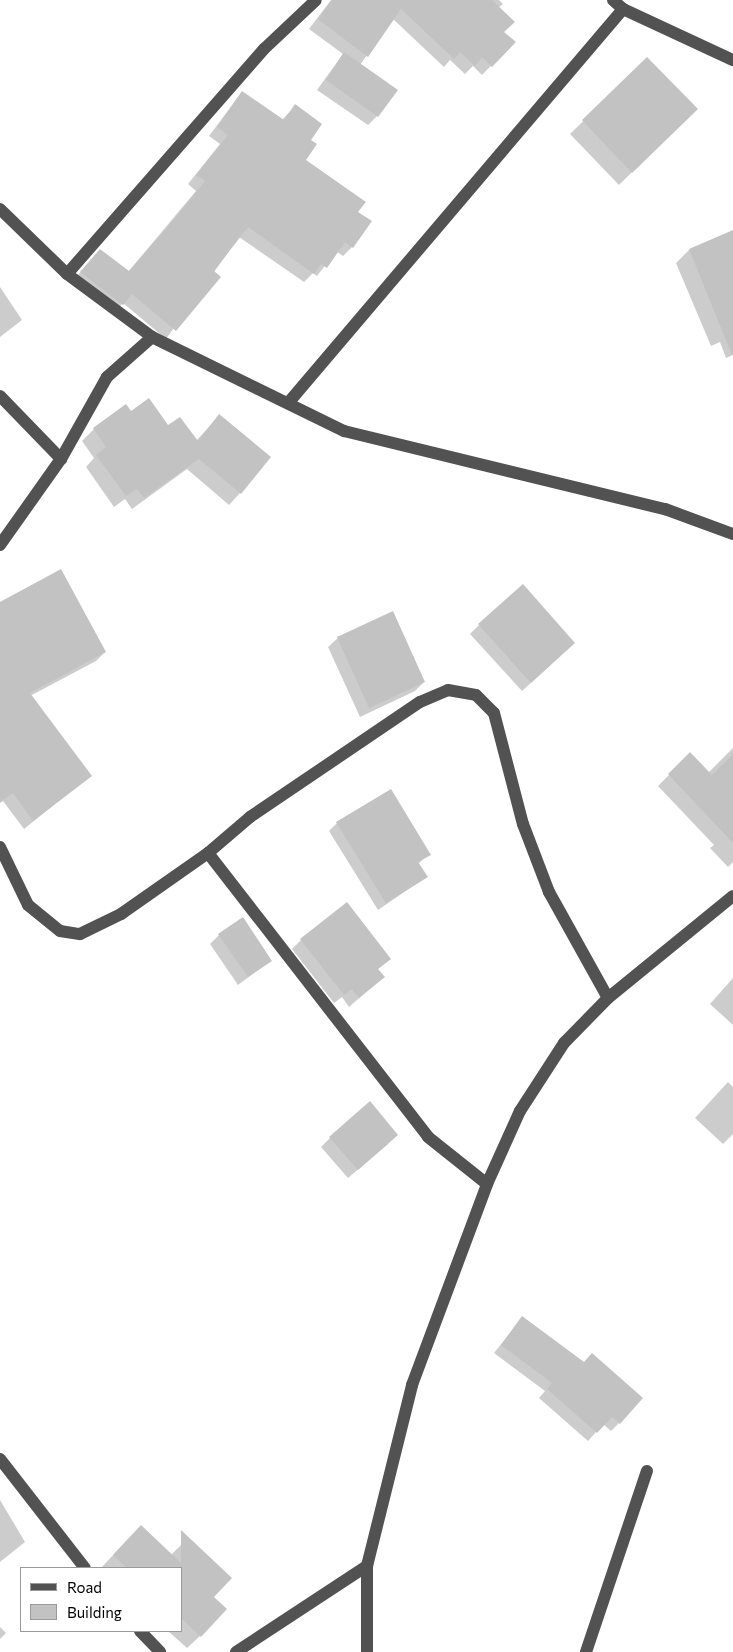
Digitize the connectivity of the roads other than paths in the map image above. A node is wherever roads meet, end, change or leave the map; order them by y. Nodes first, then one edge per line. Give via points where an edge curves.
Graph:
1 (316, 0) edge
2 (613, 0) edge
3 (623, 9) junction
4 (733, 60) edge
5 (0, 209) edge
6 (67, 274) junction
7 (152, 337) junction
8 (0, 396) edge
9 (289, 402) junction
10 (62, 459) junction
11 (733, 534) edge
12 (0, 545) edge
13 (0, 847) edge
14 (208, 853) junction
15 (733, 896) edge
16 (608, 998) junction
17 (487, 1184) junction
18 (0, 1459) edge
19 (647, 1471) dead end
20 (367, 1566) junction
21 (84, 1567) edge
22 (141, 1632) edge
23 (160, 1652) edge
24 (236, 1652) edge
25 (366, 1652) edge
26 (586, 1652) edge

1 - 6 street via 264,49
2 - 3 street
3 - 4 street
3 - 9 street via 588,46
5 - 6 street
6 - 7 street
7 - 9 street
7 - 10 street via 108,376
8 - 10 street
9 - 11 street via 344,431 665,509
10 - 12 street
13 - 14 street via 28,905 60,931 80,934 121,914
14 - 16 street via 250,817 420,702 448,690 476,694 494,713 523,824 548,892
14 - 17 street via 428,1138
15 - 16 street
16 - 17 street via 564,1043 520,1111
17 - 20 street via 412,1385
18 - 21 street
19 - 26 street
20 - 24 street
20 - 25 street
22 - 23 street

